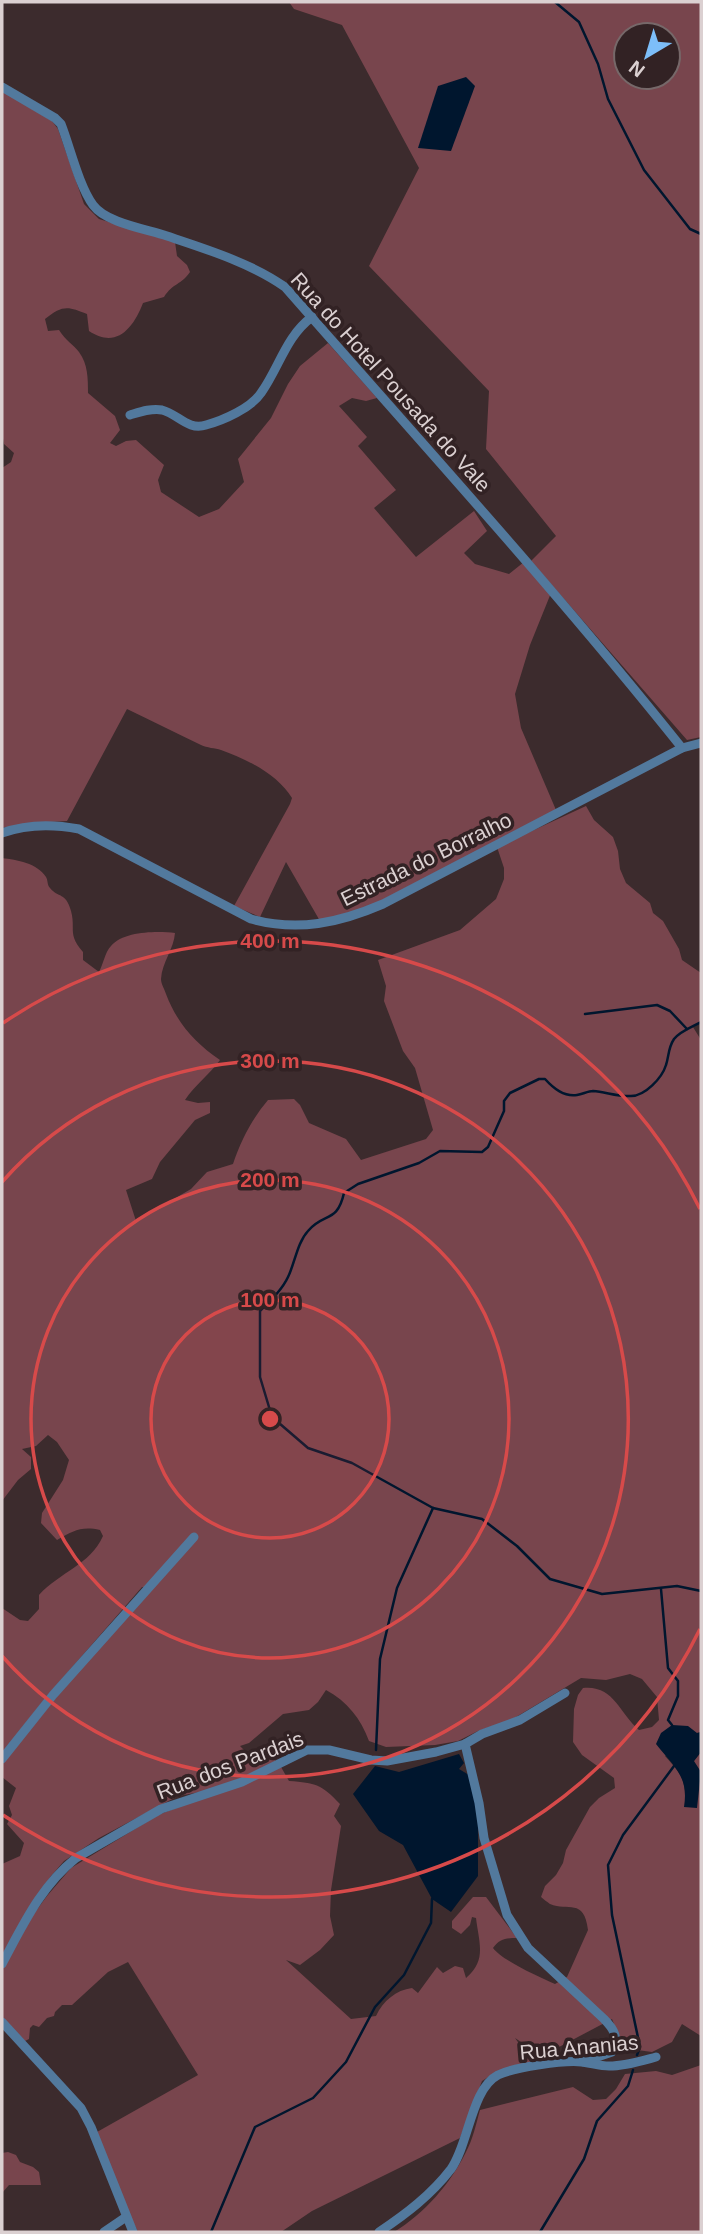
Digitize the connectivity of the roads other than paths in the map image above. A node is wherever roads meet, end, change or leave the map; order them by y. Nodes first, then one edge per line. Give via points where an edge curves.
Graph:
1 (2, 87) edge
2 (312, 317) junction
3 (130, 415) dead end
4 (701, 743) edge
5 (682, 748) junction
6 (2, 833) edge
7 (194, 1537) dead end
8 (565, 1693) dead end
9 (465, 1744) junction
10 (2, 1759) edge
11 (2, 1964) edge
12 (2, 2022) edge
13 (656, 2057) dead end
14 (583, 2062) junction
15 (126, 2217) junction
16 (103, 2232) edge
17 (133, 2232) edge
18 (379, 2232) edge

1 - 2 street, Rua do Hotel Pousada do Vale via 61,124 86,192 98,211 264,273 285,287
2 - 3 street via 297,331 262,392 247,406 195,427 161,410
2 - 5 street, Rua do Hotel Pousada do Vale via 530,564
4 - 5 street, Estrada do Borralho
5 - 6 street, Estrada do Borralho via 383,904 332,923 270,924 251,919 79,829 37,826
7 - 10 street
8 - 9 street, Rua dos Pardais via 520,1720
9 - 11 street, Rua dos Pardais via 387,1761 307,1749 242,1782 161,1809 66,1866 33,1907
9 - 14 street via 484,1838 507,1915 528,1948 614,2030 613,2051
12 - 15 street via 81,2108
13 - 14 street, Rua Ananias via 618,2065
14 - 18 street, Rua Ananias via 522,2068 494,2077 480,2096 451,2168 415,2207
15 - 16 street
15 - 17 street

